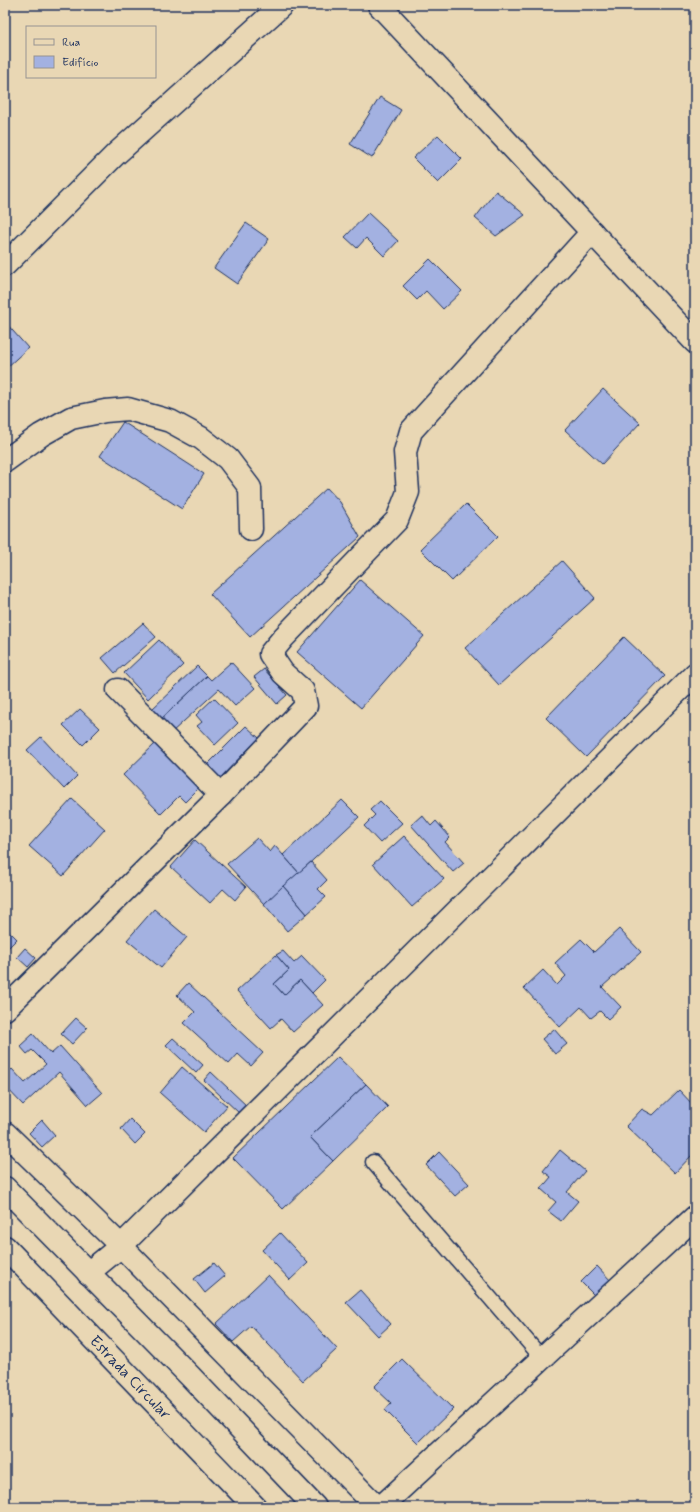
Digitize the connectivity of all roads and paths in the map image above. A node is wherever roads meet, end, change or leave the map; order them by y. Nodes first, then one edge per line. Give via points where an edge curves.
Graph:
1 (282, 5) edge
2 (379, 5) edge
3 (592, 232) junction
4 (5, 265) edge
5 (695, 342) edge
6 (5, 461) edge
7 (251, 529) dead end
8 (695, 674) edge
9 (118, 690) dead end
10 (221, 795) junction
11 (5, 1009) edge
12 (5, 1133) edge
13 (373, 1162) dead end
14 (5, 1188) edge
15 (695, 1217) edge
16 (121, 1246) junction
17 (5, 1247) edge
18 (88, 1273) junction
19 (542, 1358) junction
20 (255, 1507) edge
21 (315, 1507) edge
22 (377, 1507) edge
23 (381, 1507) edge

1 - 4 street via 116,154
2 - 3 street
3 - 5 street
3 - 10 street via 411,430 405,452 408,492 397,520 270,654 283,673 303,691 306,706
6 - 7 street via 41,435 71,418 128,409 170,421 200,438 228,459 250,488
8 - 16 street
9 - 10 street
10 - 11 street
12 - 16 street
13 - 19 lane
14 - 18 street
15 - 19 street
16 - 18 street
16 - 22 street
17 - 20 street, Estrada Circular
18 - 21 street
19 - 23 street

